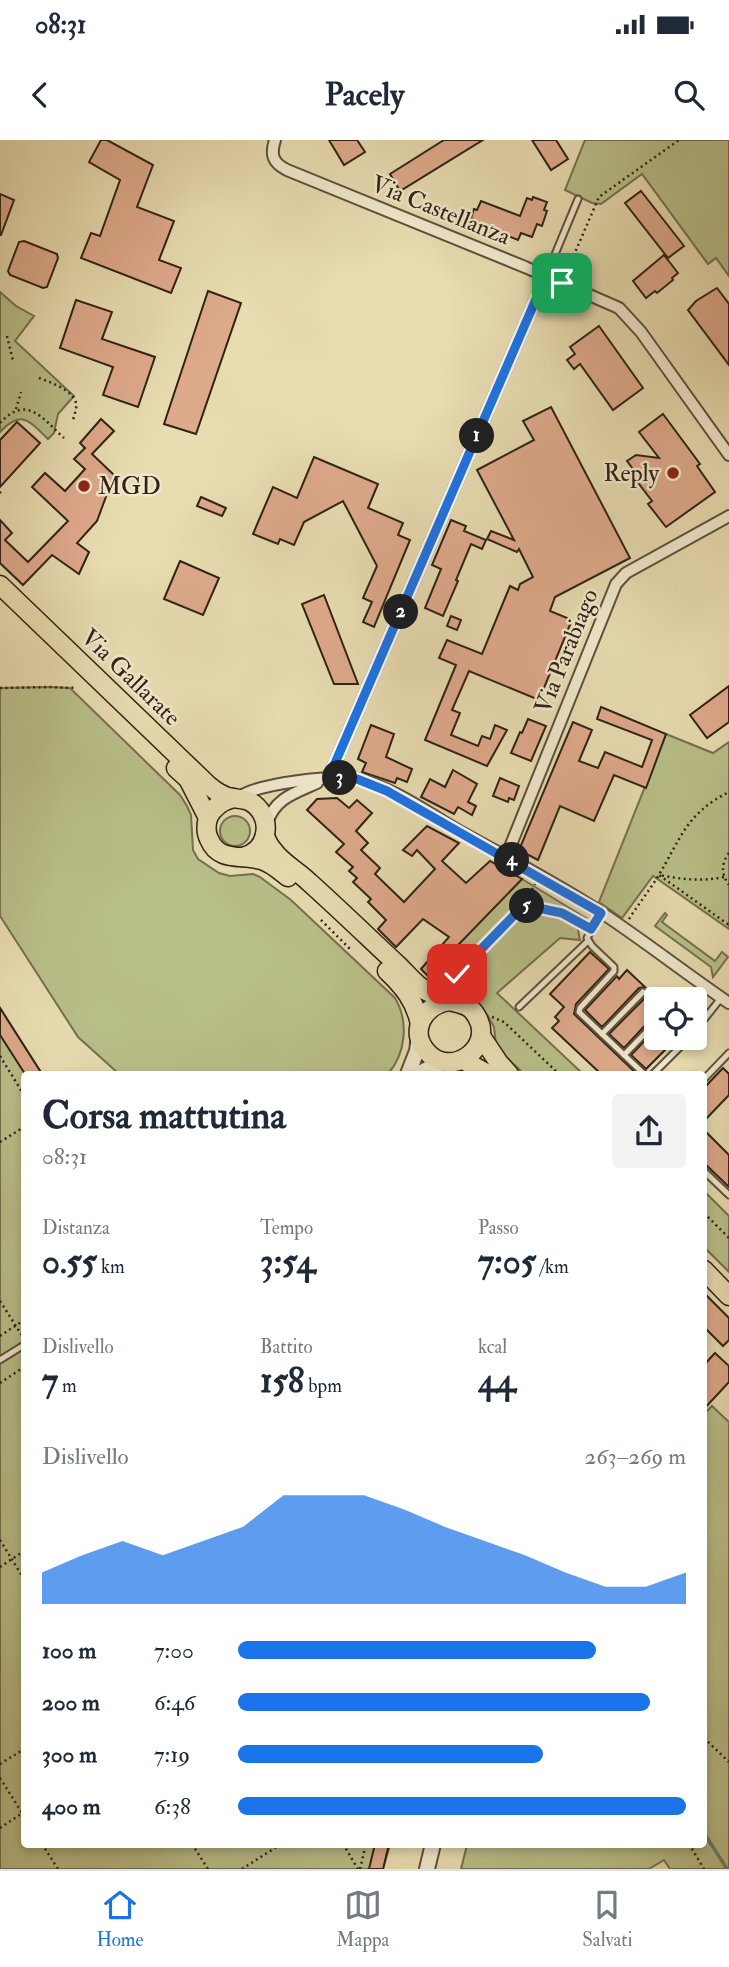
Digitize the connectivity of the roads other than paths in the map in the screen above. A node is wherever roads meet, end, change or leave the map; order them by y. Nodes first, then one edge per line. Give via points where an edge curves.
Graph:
1 (275, 140) edge
2 (578, 199) dead end
3 (546, 276) junction
4 (729, 454) edge
5 (729, 516) edge
6 (0, 585) edge
7 (0, 599) edge
8 (329, 777) junction
9 (235, 798) junction
10 (208, 818) junction
11 (266, 830) junction
12 (243, 857) junction
13 (506, 857) junction
14 (601, 913) junction
15 (588, 941) junction
16 (643, 992) dead end
17 (452, 995) junction
18 (725, 1001) edge
19 (519, 1007) dead end
20 (707, 1019) edge
21 (420, 1028) junction
22 (602, 1034) junction
23 (644, 1034) edge
24 (481, 1035) junction
25 (677, 1050) edge
26 (729, 1053) edge
27 (624, 1055) junction
28 (455, 1061) junction
29 (409, 1071) edge
30 (424, 1071) edge
31 (480, 1071) edge
32 (506, 1071) edge
33 (641, 1071) edge
34 (656, 1071) edge
35 (707, 1077) edge
36 (707, 1174) edge
37 (729, 1195) edge
38 (707, 1273) edge
39 (729, 1296) edge
40 (21, 1344) edge
41 (0, 1360) edge
42 (432, 1848) edge
43 (426, 1869) edge

1 - 3 street, Via Castellanza via 274,160 287,170
2 - 3 lane
3 - 4 street, Via Castellanza via 619,308
3 - 8 street
5 - 13 street, Via Parabiago via 626,573 616,584
6 - 9 main road, Via Gallarate via 208,785
7 - 10 main road, Via Gallarate via 188,779
8 - 9 street via 262,788
8 - 11 street via 283,799 270,813
8 - 13 street via 357,779 387,791
9 - 10 main road via 218,805
9 - 11 main road, Via Gallarate via 257,806
10 - 12 main road, Via Gallarate via 207,834 214,848 227,856
11 - 12 main road via 257,849
11 - 17 main road, Via Gallarate via 273,851 422,988
12 - 21 main road, Via Gallarate via 263,860 298,883 402,985 412,999
13 - 14 street
14 - 15 lane
14 - 18 street
15 - 19 lane
15 - 22 lane via 615,970 579,1010
16 - 22 lane
17 - 21 main road via 431,1007
17 - 24 main road, Via Gallarate via 477,1015
18 - 20 lane
21 - 28 main road, Via Gallarate via 421,1043 433,1058
21 - 29 street
22 - 27 lane
23 - 27 lane
24 - 28 main road via 472,1054
24 - 32 main road, Via Gallarate
25 - 34 lane
26 - 35 lane
27 - 33 lane
28 - 30 street
28 - 31 main road, Via Gallarate
36 - 37 lane
38 - 39 main road
40 - 41 lane
42 - 43 street

